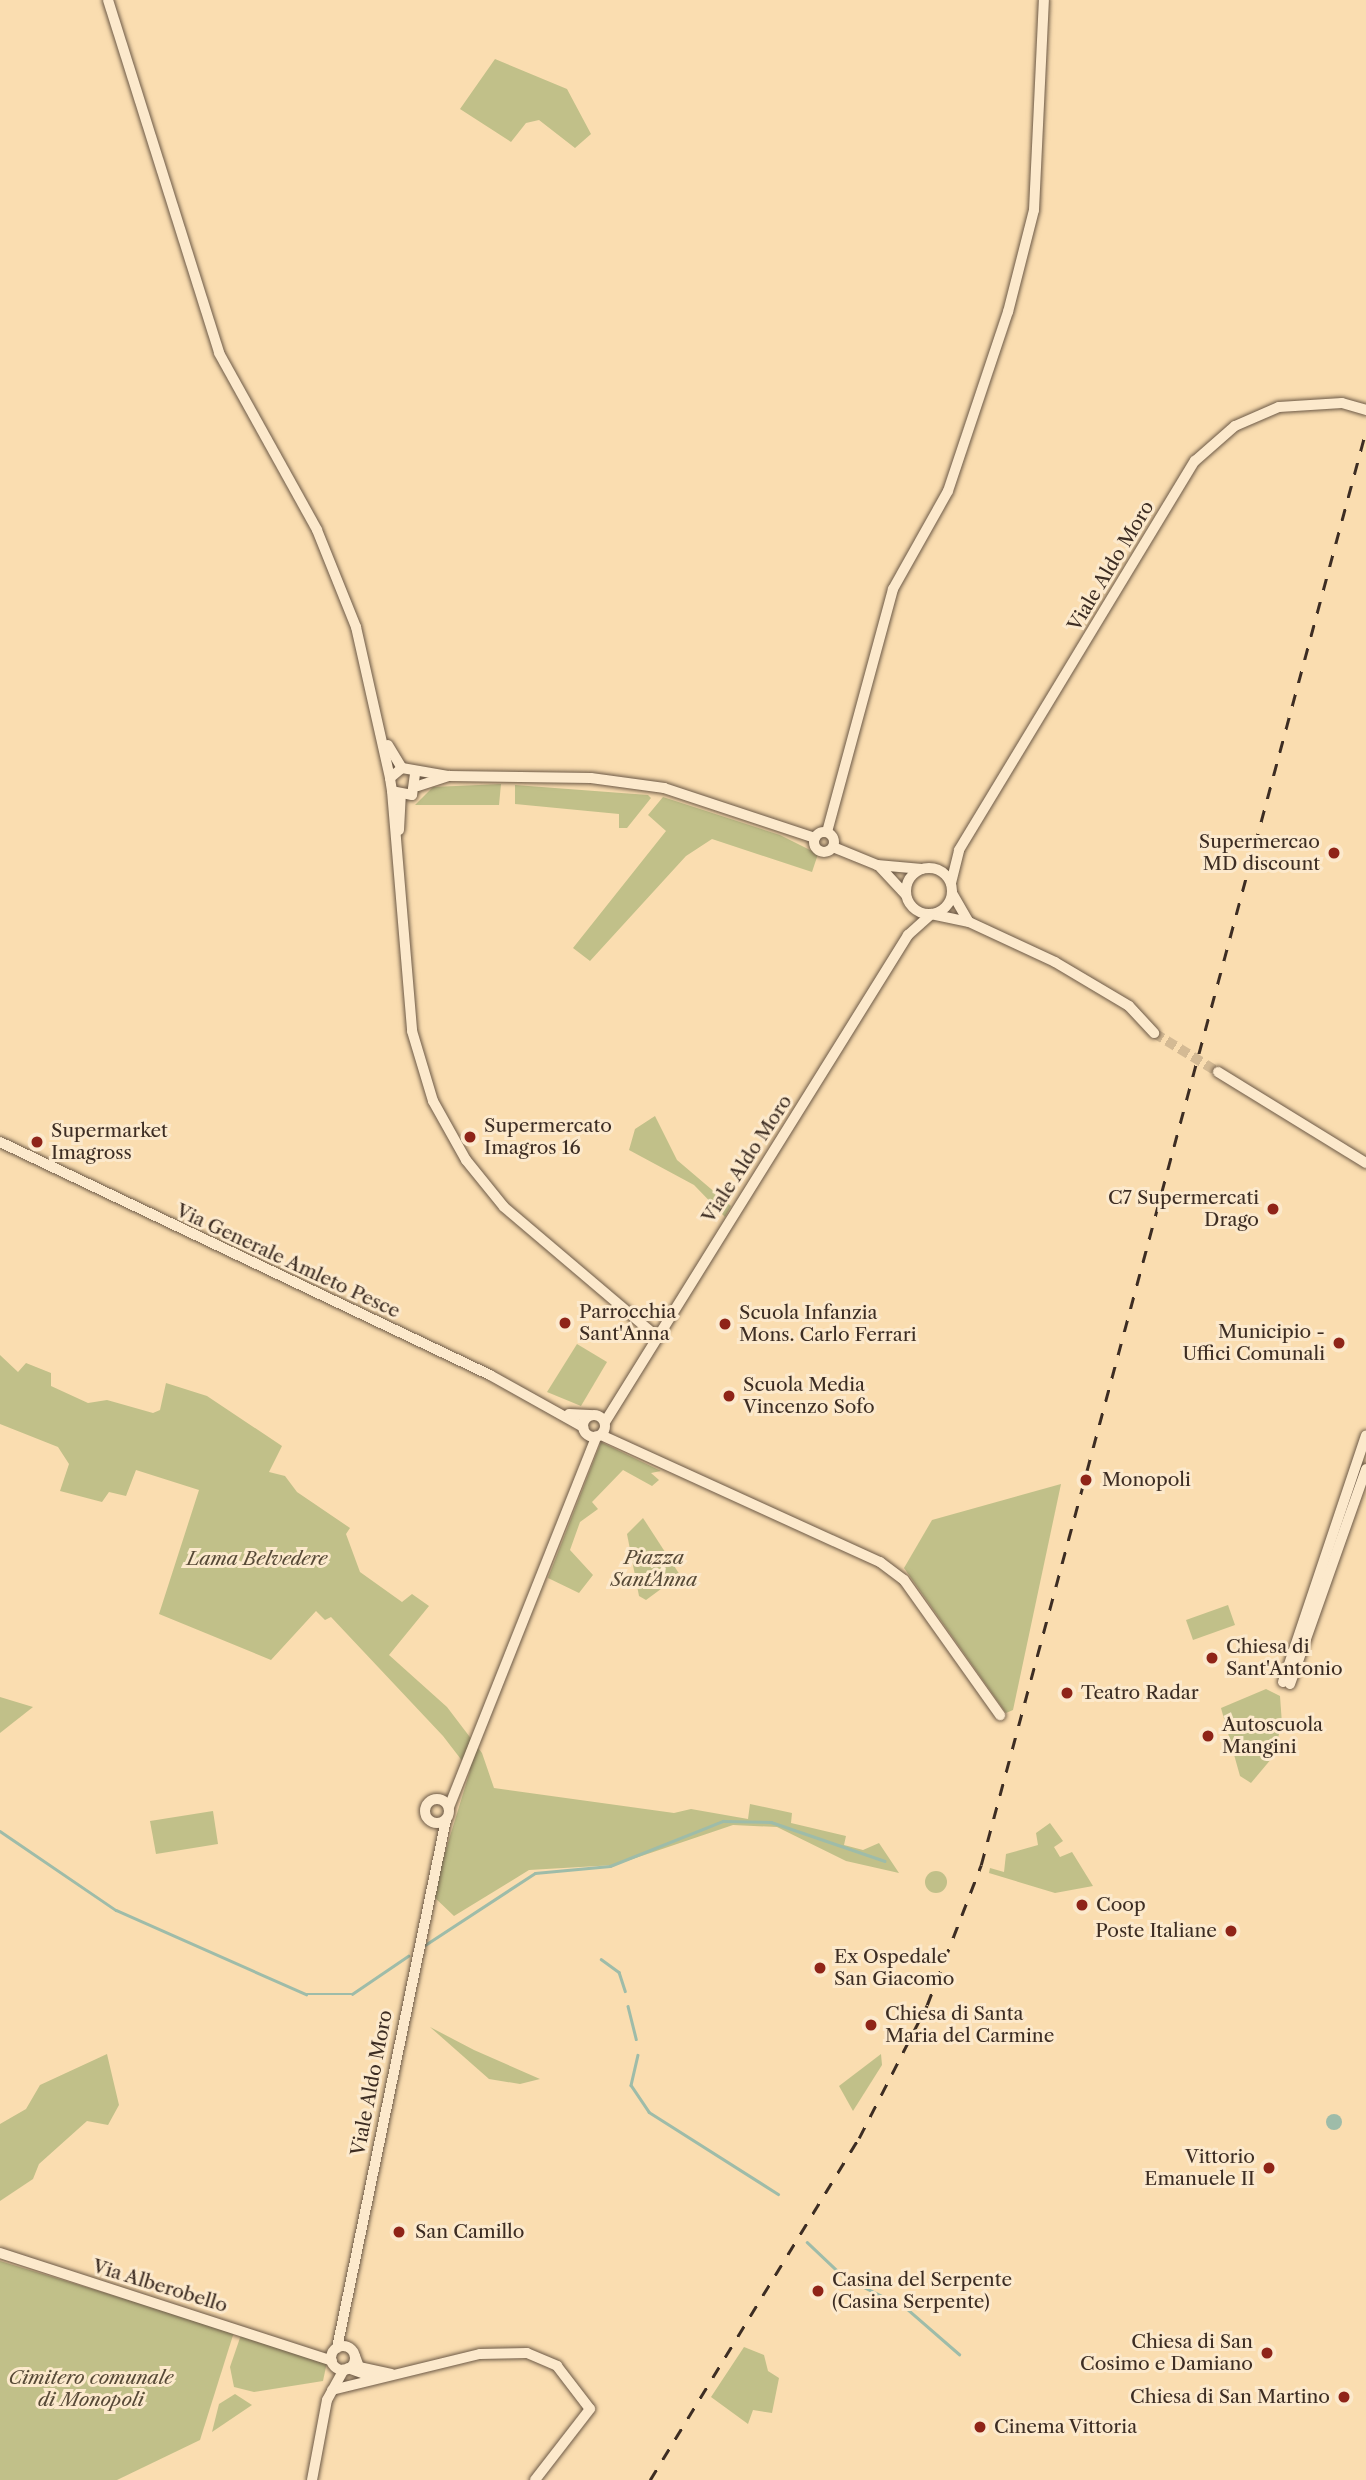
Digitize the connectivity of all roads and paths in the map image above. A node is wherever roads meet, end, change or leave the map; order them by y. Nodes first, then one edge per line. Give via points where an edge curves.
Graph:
1 (108, 0) edge
2 (1044, 0) edge
3 (1366, 410) edge
4 (386, 741) junction
5 (402, 768) junction
6 (415, 774) junction
7 (449, 776) junction
8 (390, 778) junction
9 (418, 786) junction
10 (397, 794) junction
11 (827, 832) junction
12 (815, 838) junction
13 (833, 847) junction
14 (959, 850) junction
15 (877, 865) junction
16 (926, 868) junction
17 (951, 888) junction
18 (906, 895) junction
19 (914, 908) junction
20 (931, 914) junction
21 (969, 922) junction
22 (908, 935) junction
23 (1154, 1033) tunnel mouth
24 (1218, 1072) tunnel mouth
25 (0, 1142) edge
26 (1366, 1163) edge
27 (656, 1336) junction
28 (615, 1402) junction
29 (561, 1412) junction
30 (592, 1415) junction
31 (584, 1429) junction
32 (602, 1430) junction
33 (1366, 1436) edge
34 (587, 1457) junction
35 (1366, 1469) edge
36 (1000, 1716) dead end
37 (464, 1774) junction
38 (437, 1799) junction
39 (449, 1807) junction
40 (429, 1821) junction
41 (446, 1821) junction
42 (435, 1856) junction
43 (0, 2253) edge
44 (343, 2317) junction
45 (353, 2352) junction
46 (338, 2360) junction
47 (390, 2376) junction
48 (330, 2395) junction
49 (312, 2480) edge
50 (535, 2480) edge

1 - 4 street via 219,353 311,521 356,627
2 - 11 street via 1034,210 1011,300 948,491 893,589
3 - 14 main road, Viale Aldo Moro via 1308,402 1236,426 1195,461
4 - 5 street
4 - 8 street
5 - 6 street
5 - 8 street
6 - 7 street
6 - 9 street
7 - 9 street
7 - 12 street via 591,778 664,788
8 - 10 street
9 - 10 street
10 - 27 street via 414,1041 425,1083 449,1133 504,1207
11 - 12 street
11 - 13 street
12 - 13 street via 819,851
13 - 15 street
14 - 16 main road, Viale Aldo Moro
14 - 17 main road, Viale Aldo Moro
15 - 16 street
15 - 18 street
16 - 17 main road
16 - 18 main road via 909,879
17 - 20 main road via 945,907
17 - 21 street
18 - 19 main road
19 - 20 main road
19 - 22 main road, Viale Aldo Moro
20 - 21 street
20 - 22 main road, Viale Aldo Moro
21 - 23 street via 1129,1006
22 - 27 main road, Viale Aldo Moro
24 - 26 street
25 - 29 street, Via Generale Amleto Pesce
27 - 28 main road, Viale Aldo Moro
28 - 30 main road, Viale Aldo Moro
28 - 32 main road, Viale Aldo Moro
29 - 30 street, Via Generale Amleto Pesce
29 - 31 street, Via Generale Amleto Pesce
30 - 31 main road
30 - 32 main road
31 - 32 main road
31 - 34 main road, Viale Aldo Moro
32 - 34 main road, Viale Aldo Moro
32 - 36 street via 880,1562 904,1580
33 - 35 street via 1287,1683
34 - 37 main road, Viale Aldo Moro
37 - 38 main road, Viale Aldo Moro
37 - 39 main road, Viale Aldo Moro
38 - 39 main road
38 - 40 main road via 425,1807
39 - 41 main road
40 - 41 main road
40 - 42 main road, Viale Aldo Moro
41 - 42 main road, Viale Aldo Moro
42 - 44 main road, Viale Aldo Moro
43 - 46 main road, Via Alberobello
44 - 45 main road
44 - 46 main road, Viale Aldo Moro
45 - 46 main road
45 - 46 main road
45 - 47 street via 359,2367
46 - 47 street
46 - 48 main road, Viale Aldo Moro
47 - 48 street
47 - 50 street via 497,2351 527,2353 557,2367 590,2409
48 - 49 main road

